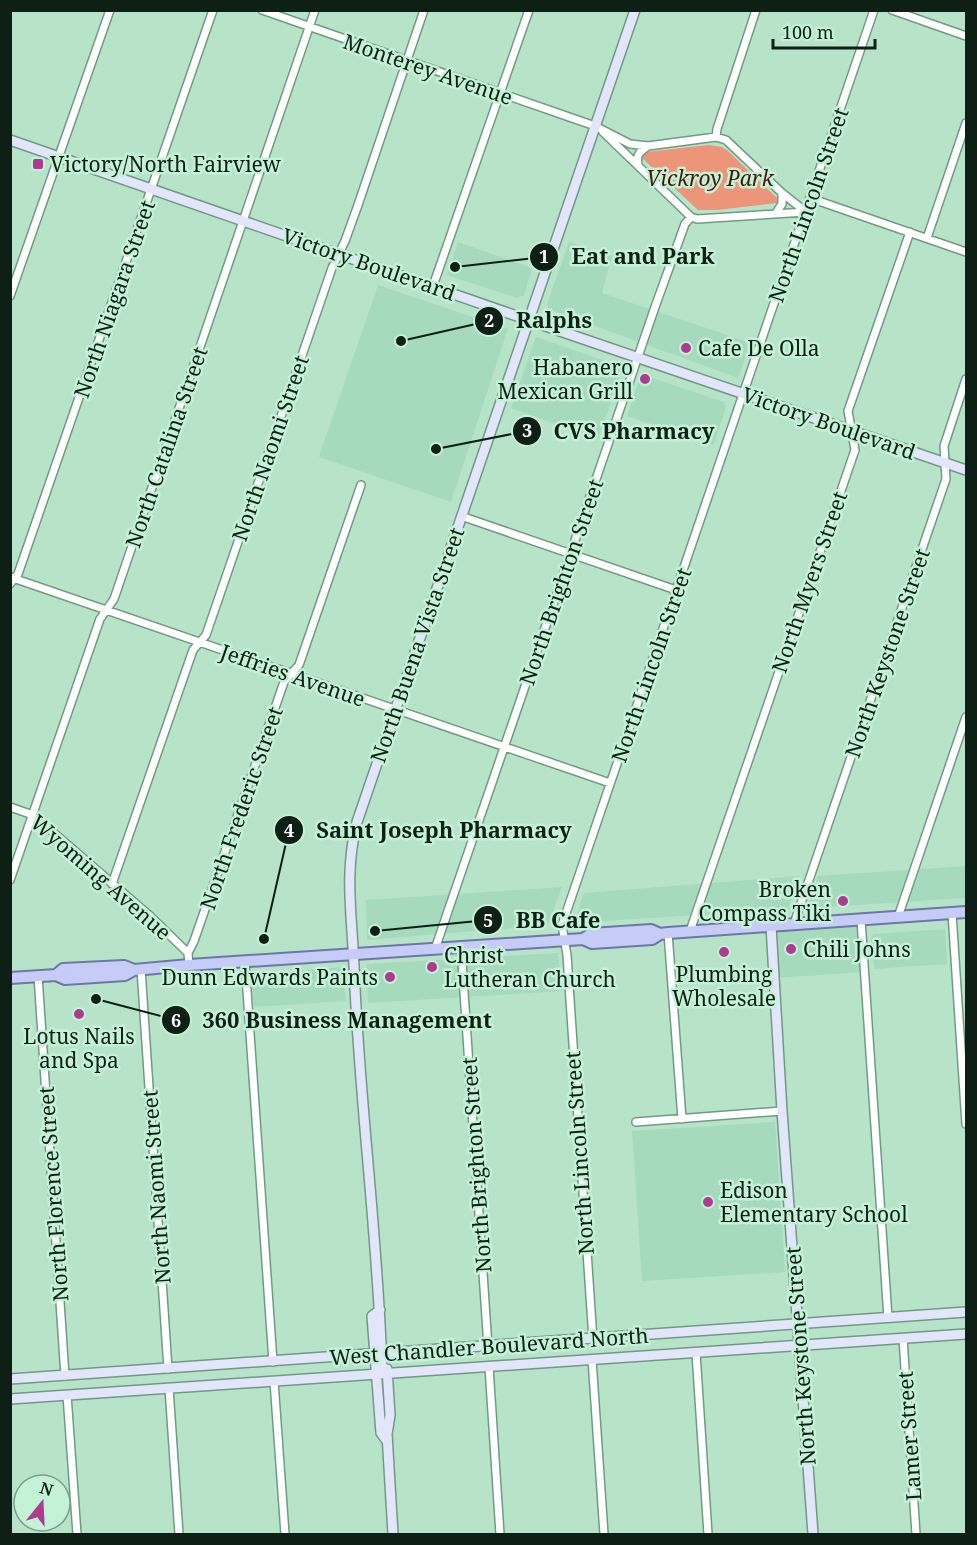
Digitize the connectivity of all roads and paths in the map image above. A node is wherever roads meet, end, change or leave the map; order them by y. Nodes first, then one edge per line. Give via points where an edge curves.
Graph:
1 (110, 10) edge
2 (213, 10) edge
3 (262, 10) edge
4 (315, 10) edge
5 (423, 10) edge
6 (530, 10) edge
7 (635, 10) edge
8 (756, 10) edge
9 (874, 10) edge
10 (892, 10) edge
11 (309, 27) junction
12 (966, 36) edge
13 (407, 61) junction
14 (501, 94) junction
15 (966, 123) edge
16 (595, 126) junction
17 (717, 137) junction
18 (10, 140) edge
19 (648, 146) junction
20 (58, 157) junction
21 (638, 166) junction
22 (152, 189) junction
23 (783, 194) junction
24 (810, 198) junction
25 (806, 212) junction
26 (776, 213) junction
27 (691, 217) junction
28 (244, 221) junction
29 (910, 232) junction
30 (927, 238) junction
31 (966, 252) edge
32 (340, 254) junction
33 (433, 286) junction
34 (10, 296) edge
35 (528, 320) junction
36 (638, 358) junction
37 (966, 379) edge
38 (745, 394) junction
39 (851, 430) junction
40 (946, 463) junction
41 (966, 470) edge
42 (361, 485) dead end
43 (461, 516) junction
44 (571, 553) junction
45 (12, 580) edge
46 (676, 590) junction
47 (106, 610) junction
48 (200, 642) junction
49 (292, 674) junction
50 (395, 709) junction
51 (966, 717) edge
52 (504, 747) junction
53 (610, 783) junction
54 (10, 807) edge
55 (33, 815) junction
56 (10, 880) edge
57 (112, 884) junction
58 (966, 912) edge
59 (952, 913) junction
60 (898, 917) junction
61 (861, 920) junction
62 (794, 924) junction
63 (771, 926) junction
64 (690, 931) junction
65 (664, 933) junction
66 (564, 940) junction
67 (461, 947) junction
68 (435, 949) junction
69 (188, 952) junction
70 (353, 954) junction
71 (245, 962) junction
72 (189, 965) junction
73 (137, 969) junction
74 (38, 976) junction
75 (10, 978) edge
76 (782, 1111) junction
77 (682, 1119) junction
78 (636, 1122) dead end
79 (966, 1124) edge
80 (966, 1312) edge
81 (888, 1318) junction
82 (798, 1325) junction
83 (966, 1334) edge
84 (903, 1338) junction
85 (592, 1340) junction
86 (799, 1345) junction
87 (488, 1347) junction
88 (380, 1353) junction
89 (696, 1353) junction
90 (592, 1359) junction
91 (273, 1362) junction
92 (489, 1367) junction
93 (168, 1369) junction
94 (381, 1374) junction
95 (66, 1376) junction
96 (10, 1379) edge
97 (274, 1381) junction
98 (169, 1388) junction
99 (68, 1395) junction
100 (10, 1399) edge
101 (77, 1534) edge
102 (179, 1534) edge
103 (285, 1534) edge
104 (393, 1534) edge
105 (500, 1534) edge
106 (604, 1534) edge
107 (708, 1534) edge
108 (813, 1534) edge
109 (916, 1534) edge

1 - 20 street
2 - 22 street, North Niagara Street
3 - 11 street, Monterey Avenue
4 - 11 street, North Catalina Street
5 - 13 street, North Naomi Street
6 - 14 street
7 - 16 main road, North Buena Vista Street
8 - 17 street
9 - 24 street, North Lincoln Street
10 - 12 street
11 - 13 street, Monterey Avenue
11 - 28 street, North Catalina Street
13 - 14 street, Monterey Avenue
13 - 32 street, North Naomi Street
14 - 16 street, Monterey Avenue
14 - 33 street
15 - 30 street
16 - 19 street, Monterey Avenue via 630,144
16 - 21 street
16 - 35 main road, North Buena Vista Street
17 - 19 street
17 - 23 street via 726,140
18 - 20 main road, Victory Boulevard
19 - 21 street via 639,153
20 - 22 main road, Victory Boulevard
20 - 34 street
21 - 27 street
22 - 28 main road, Victory Boulevard
22 - 45 street, North Niagara Street via 18,574
23 - 25 street
23 - 26 street
24 - 25 street, North Lincoln Street
24 - 29 street
25 - 26 street
25 - 38 street, North Lincoln Street
26 - 27 street
27 - 36 street, North Brighton Street via 685,224
28 - 32 main road, Victory Boulevard
28 - 47 street, North Catalina Street via 114,599
29 - 30 street
29 - 39 street, North Myers Street via 848,411
30 - 31 street
32 - 33 main road, Victory Boulevard
32 - 48 street, North Naomi Street via 206,635
33 - 35 main road, Victory Boulevard
35 - 36 main road, Victory Boulevard
35 - 43 main road, North Buena Vista Street
36 - 38 main road, Victory Boulevard
36 - 44 street, North Brighton Street
37 - 40 street, North Keystone Street via 944,446
38 - 39 main road, Victory Boulevard
38 - 46 street, North Lincoln Street
39 - 40 main road, Victory Boulevard
39 - 64 street, North Myers Street via 855,450
40 - 41 main road, Victory Boulevard
40 - 62 street, North Keystone Street via 946,479
42 - 49 street, North Frederic Street via 299,665
43 - 44 street
43 - 50 main road, North Buena Vista Street
44 - 46 street
44 - 52 street, North Brighton Street
45 - 47 street, Jeffries Avenue
46 - 53 street, North Lincoln Street
47 - 48 street, Jeffries Avenue
47 - 55 street, North Catalina Street
48 - 49 street, Jeffries Avenue
48 - 57 street, North Naomi Street via 193,650
49 - 50 street, Jeffries Avenue
49 - 69 street, North Frederic Street via 284,682
50 - 52 street, Jeffries Avenue
50 - 70 main road, North Buena Vista Street via 350,852
51 - 60 street
52 - 53 street, Jeffries Avenue
52 - 68 street, North Brighton Street
53 - 66 street, North Lincoln Street via 562,925
54 - 55 street, Wyoming Avenue
55 - 56 street, North Catalina Street
55 - 57 street, Wyoming Avenue
57 - 69 street, Wyoming Avenue
58 - 59 main road
59 - 60 main road
59 - 79 street
60 - 61 main road
61 - 62 main road
61 - 81 street
62 - 63 main road
63 - 64 main road
63 - 76 main road, North Keystone Street
64 - 65 main road
65 - 66 main road via 651,930 591,934 583,939
65 - 77 street
66 - 67 main road
66 - 85 street, North Lincoln Street
67 - 68 main road
67 - 87 street, North Brighton Street
68 - 70 main road
69 - 72 street, North Frederic Street
70 - 71 main road
70 - 88 main road, North Buena Vista Street via 379,1307 383,1313
71 - 72 main road
71 - 91 street
72 - 73 main road
73 - 74 main road via 63,969 56,975
73 - 93 street, North Naomi Street
74 - 75 main road
74 - 95 street, North Florence Street
76 - 77 street
76 - 82 main road, North Keystone Street
77 - 78 street
80 - 81 main road, West Chandler Boulevard North
81 - 82 main road, West Chandler Boulevard North
82 - 85 main road, West Chandler Boulevard North
82 - 86 main road, North Keystone Street
83 - 84 main road
84 - 86 main road
84 - 109 street, Lamer Street
85 - 87 main road, West Chandler Boulevard North
86 - 89 main road
86 - 108 main road, North Keystone Street
87 - 88 main road, West Chandler Boulevard North
88 - 91 main road, West Chandler Boulevard North
88 - 94 main road, North Buena Vista Street
89 - 90 main road
89 - 107 street
90 - 92 main road
90 - 106 street
91 - 93 main road, West Chandler Boulevard North
92 - 94 main road
92 - 105 street
93 - 95 main road, West Chandler Boulevard North
94 - 97 main road
94 - 104 main road, North Buena Vista Street via 381,1433 387,1437
95 - 96 main road, West Chandler Boulevard North
97 - 98 main road
97 - 103 street
98 - 99 main road
98 - 102 street
99 - 100 main road
99 - 101 street

